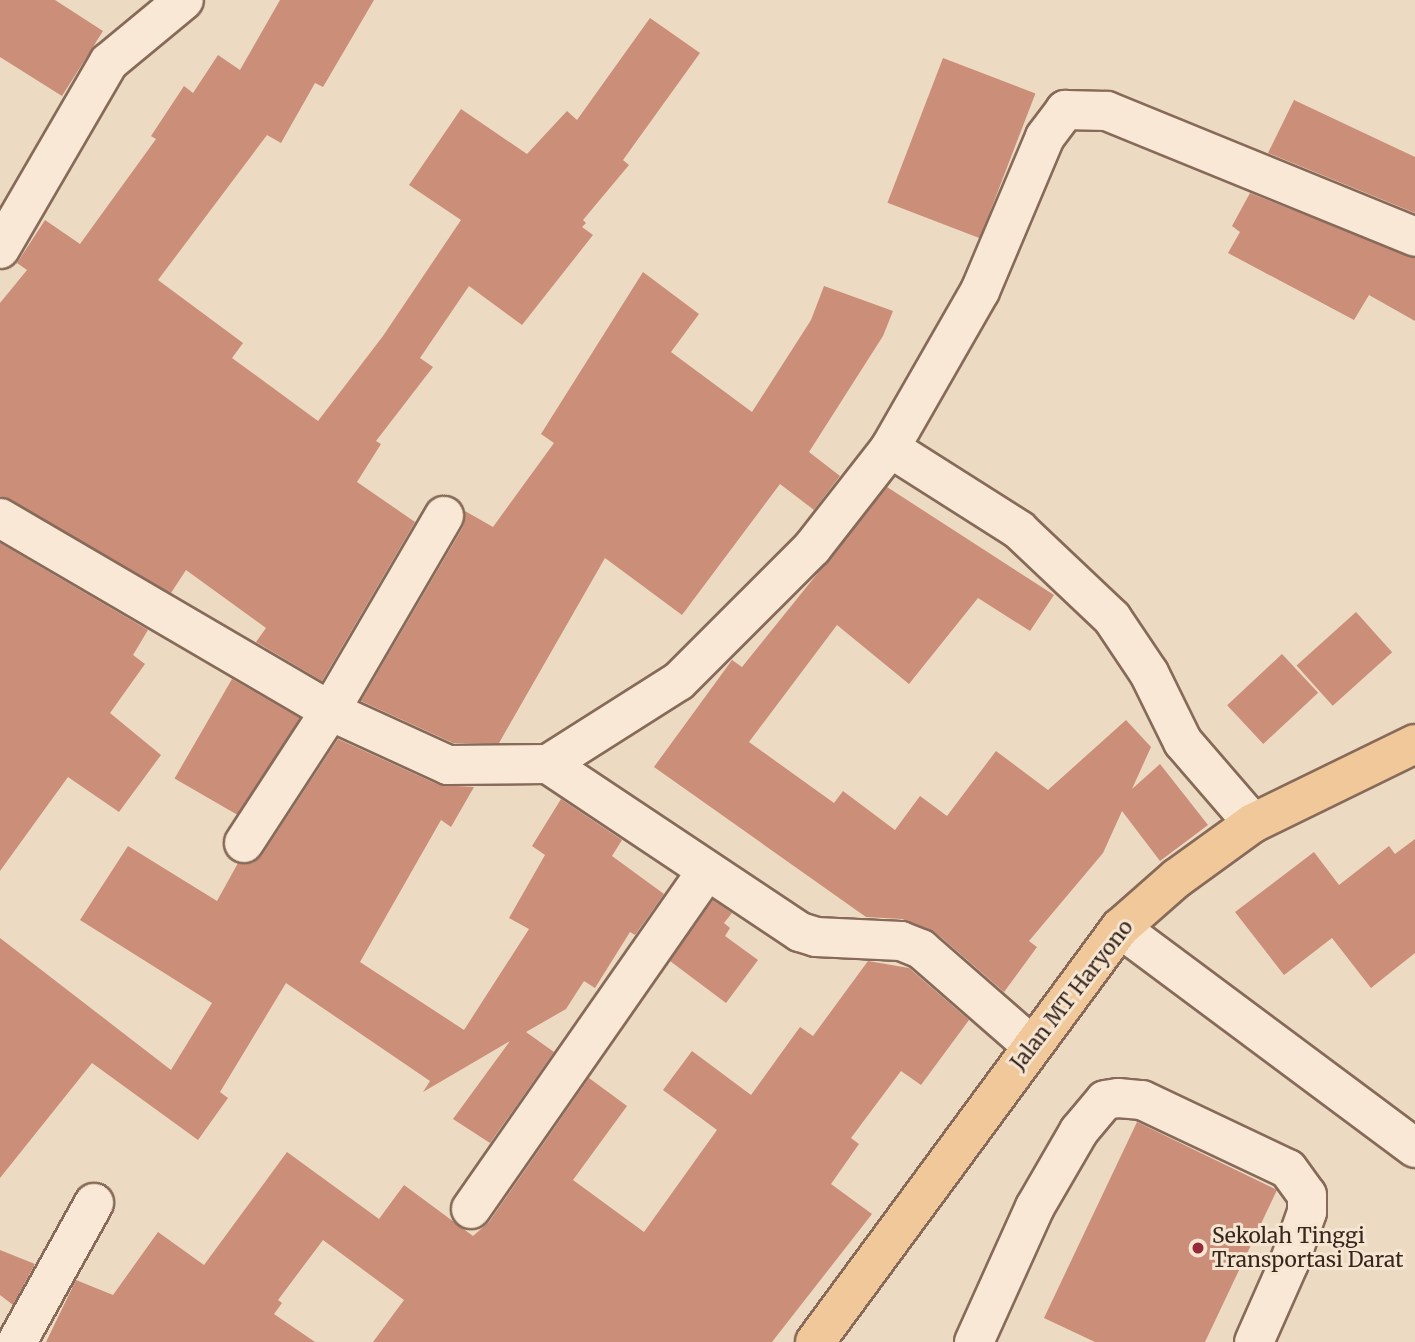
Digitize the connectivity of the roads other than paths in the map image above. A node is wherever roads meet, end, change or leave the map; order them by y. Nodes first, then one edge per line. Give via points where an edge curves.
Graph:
1 (184, 0) edge
2 (1415, 237) edge
3 (0, 249) edge
4 (890, 448) junction
5 (444, 516) dead end
6 (0, 518) edge
7 (330, 711) junction
8 (1415, 744) edge
9 (548, 764) junction
10 (1253, 823) junction
11 (244, 843) dead end
12 (705, 873) junction
13 (1121, 929) junction
14 (1031, 1045) junction
15 (1415, 1148) edge
16 (94, 1203) dead end
17 (471, 1209) dead end
18 (17, 1342) edge
19 (814, 1342) edge
20 (974, 1342) edge
21 (1254, 1342) edge

1 - 3 street via 109,62
2 - 4 street via 1107,111 1065,110 1045,137 979,291
4 - 9 street via 812,548 679,681
4 - 10 street via 1019,530 1112,618 1149,673 1183,742
5 - 7 street
6 - 7 street
7 - 9 street via 448,765
7 - 11 street
8 - 10 main road, Jalan MT Haryono
9 - 12 street
10 - 13 main road, Jalan MT Haryono via 1177,878
12 - 14 street via 800,932 901,942 921,949
12 - 17 street
13 - 14 main road, Jalan MT Haryono
13 - 15 street
14 - 19 main road, Jalan MT Haryono
16 - 18 street
20 - 21 street via 1035,1208 1079,1131 1105,1100 1118,1098 1142,1100 1288,1169 1307,1195 1307,1212 1289,1264

